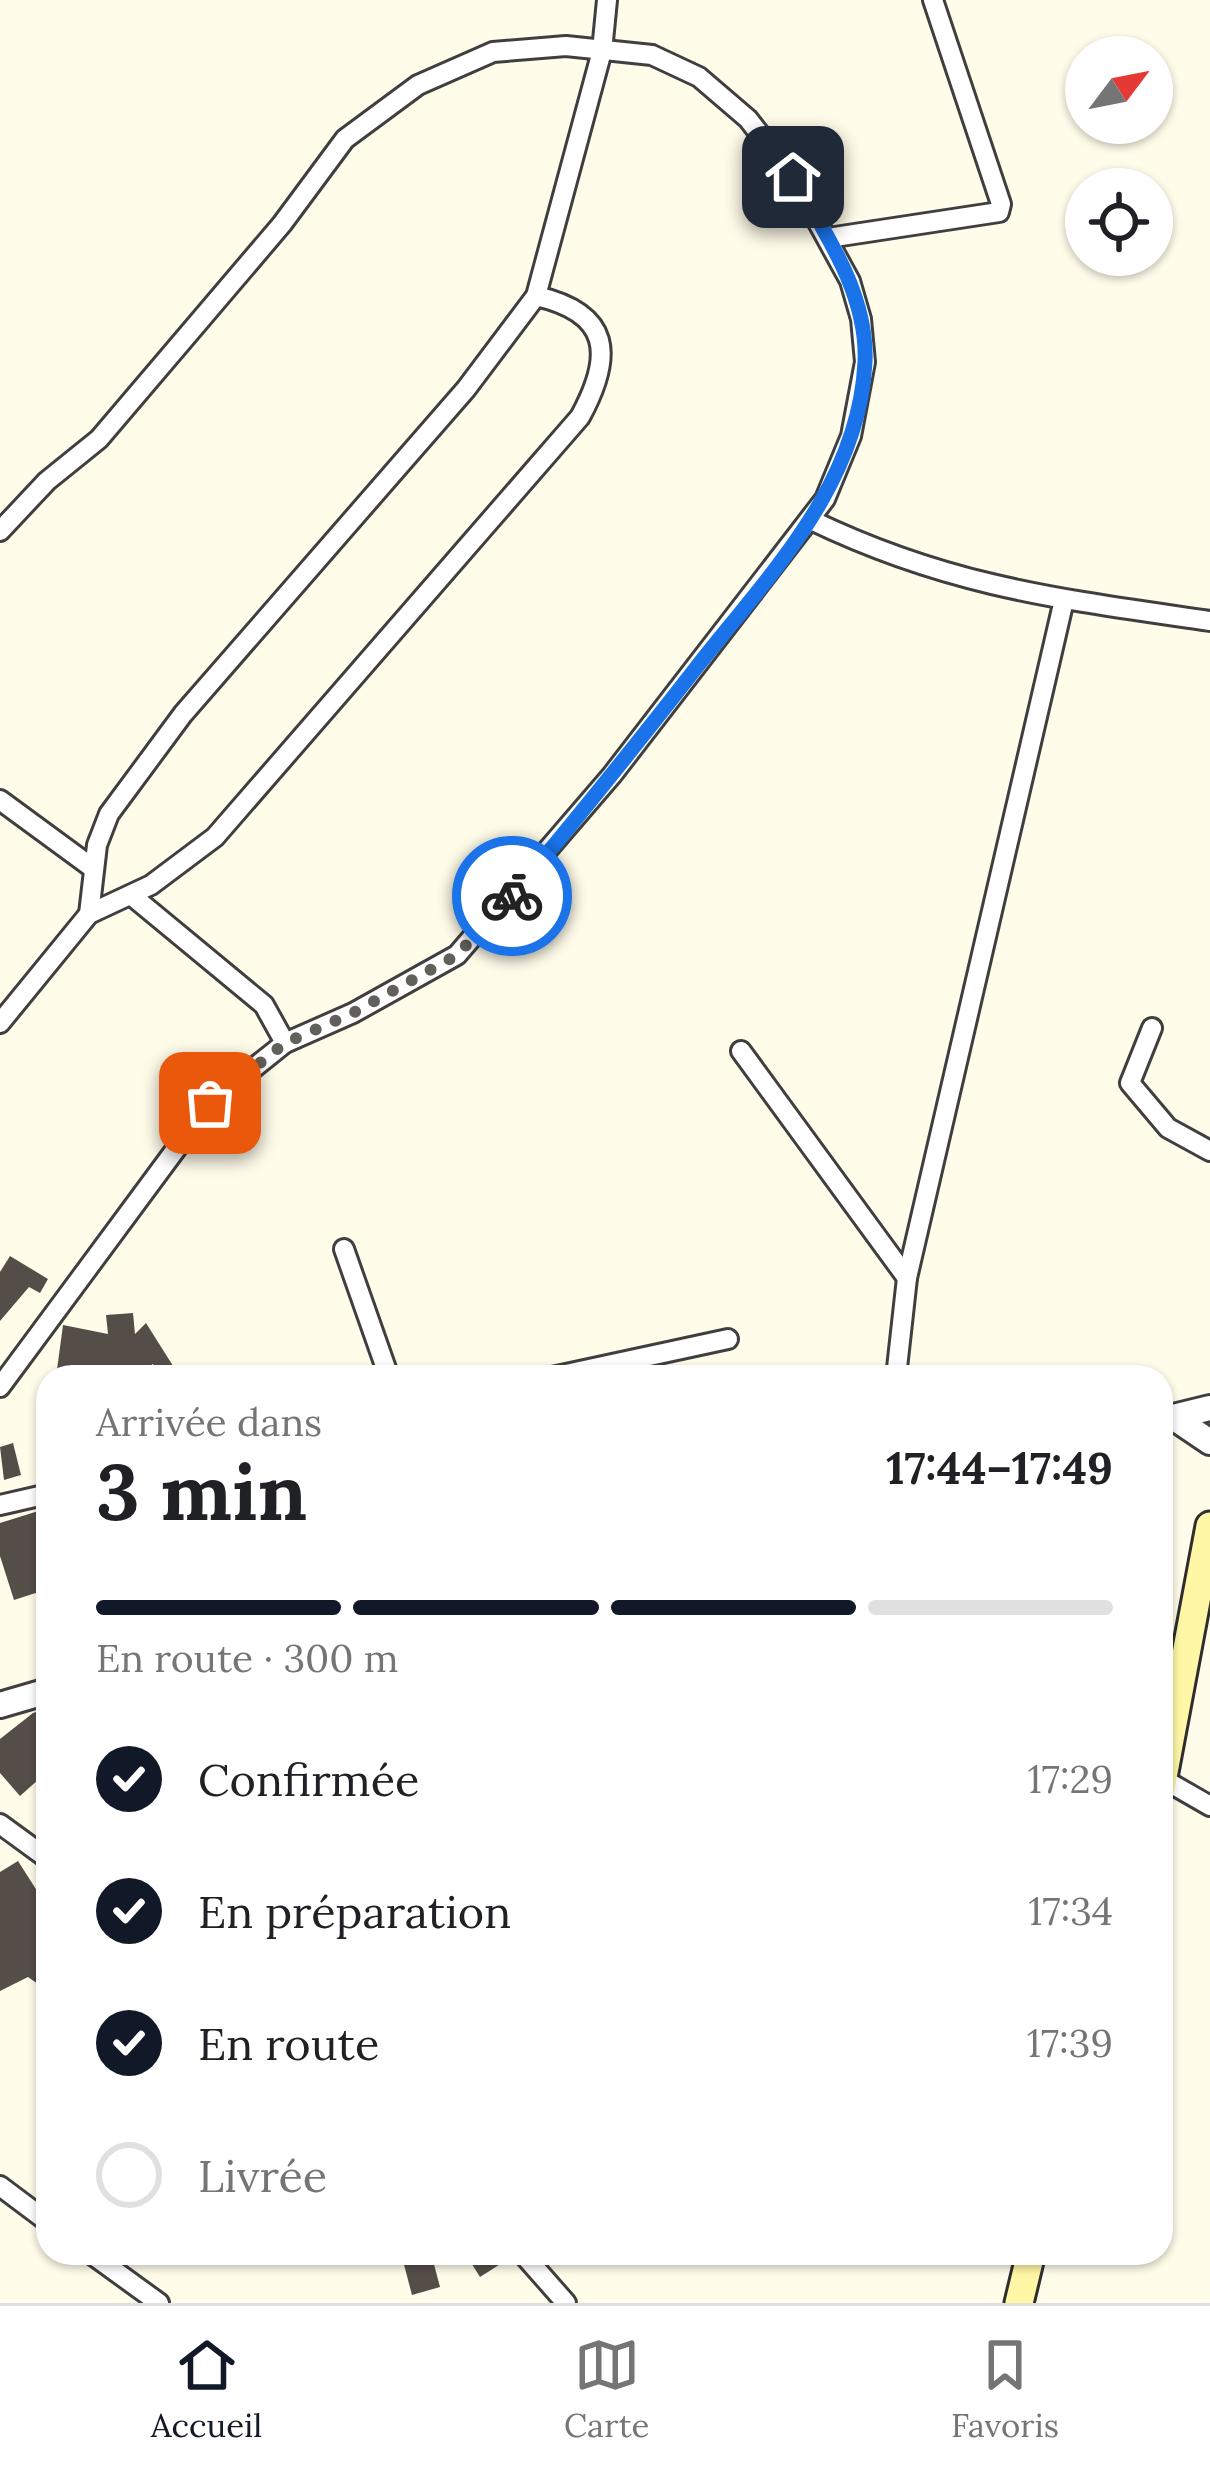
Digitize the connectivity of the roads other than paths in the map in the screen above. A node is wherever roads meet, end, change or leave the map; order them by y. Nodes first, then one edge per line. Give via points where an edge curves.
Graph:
1 (607, 0) edge
2 (933, 0) edge
3 (602, 51) junction
4 (828, 238) junction
5 (536, 296) junction
6 (812, 520) junction
7 (0, 531) edge
8 (1064, 600) junction
9 (1210, 621) edge
10 (0, 800) edge
11 (94, 869) junction
12 (131, 895) junction
13 (89, 914) junction
14 (0, 1023) edge
15 (1152, 1028) dead end
16 (285, 1043) junction
17 (741, 1051) dead end
18 (1210, 1151) edge
19 (344, 1249) dead end
20 (907, 1278) junction
21 (728, 1339) dead end
22 (385, 1365) edge
23 (608, 1365) edge
24 (897, 1365) edge
25 (0, 1387) edge
26 (1210, 1408) edge
27 (1173, 1417) edge
28 (1173, 1422) edge
29 (1210, 1442) edge
30 (36, 1497) edge
31 (0, 1505) edge
32 (1208, 1541) edge
33 (36, 1695) edge
34 (0, 1706) edge
35 (1173, 1726) edge
36 (1173, 1789) edge
37 (1210, 1806) edge
38 (0, 1824) edge
39 (36, 1850) edge
40 (0, 2186) edge
41 (36, 2213) edge
42 (107, 2265) edge
43 (533, 2265) edge
44 (1028, 2265) edge
45 (159, 2303) edge
46 (566, 2303) edge
47 (1019, 2303) edge

1 - 3 street
2 - 4 street via 999,212
3 - 4 street via 652,55 699,77 748,119
3 - 5 street
3 - 7 street via 493,52 418,85 345,139 99,439
4 - 6 street via 850,281 865,362 851,436
5 - 11 street via 466,389 183,714 109,814
5 - 12 street via 586,314 597,331 601,364 580,417 215,837
6 - 8 street via 884,555 979,585
6 - 16 street via 457,955
8 - 9 street
8 - 20 street
10 - 11 street
11 - 13 street
12 - 13 street
12 - 16 street via 265,1005
13 - 14 street
15 - 18 street via 1130,1083 1168,1128
16 - 25 street via 210,1103
17 - 20 street
19 - 22 street
20 - 24 street
21 - 23 street
26 - 27 street
28 - 29 street
30 - 31 street
32 - 35 main road
33 - 34 street
36 - 37 street
38 - 39 street
40 - 41 street
42 - 45 street
43 - 46 street
44 - 47 main road

